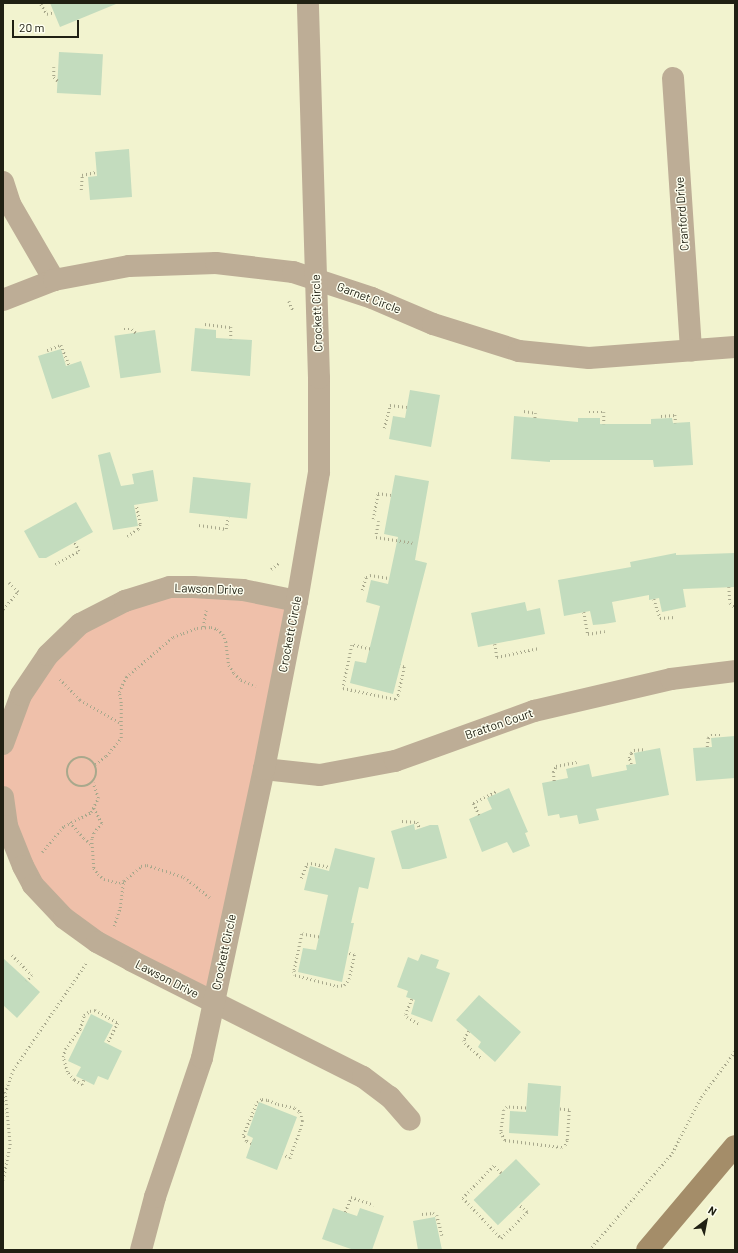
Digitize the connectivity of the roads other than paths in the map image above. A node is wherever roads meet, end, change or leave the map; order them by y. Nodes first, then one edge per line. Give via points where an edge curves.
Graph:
1 (308, 3) edge
2 (673, 78) dead end
3 (3, 182) edge
4 (54, 280) junction
5 (316, 280) junction
6 (3, 300) edge
7 (735, 347) edge
8 (691, 350) junction
9 (297, 601) junction
10 (735, 671) edge
11 (3, 744) edge
12 (264, 770) junction
13 (3, 797) edge
14 (213, 1002) junction
15 (410, 1120) dead end
16 (735, 1146) edge
17 (141, 1250) edge
18 (647, 1250) edge

1 - 5 street, Crockett Circle
2 - 8 street, Cranford Drive
3 - 4 street via 10,204
4 - 5 street, Garnet Circle via 129,266 210,263 293,272
4 - 6 street, Garnet Circle
5 - 8 street, Garnet Circle via 372,298 434,324 519,351 589,358
5 - 9 street, Crockett Circle via 319,472
7 - 8 street, Garnet Circle
9 - 11 street, Lawson Drive via 243,590 193,587 170,587 125,601 80,624 48,655 21,695
9 - 12 street, Crockett Circle
10 - 12 street, Bratton Court via 672,679 534,711 395,761 320,775
12 - 14 street, Crockett Circle
13 - 14 street, Lawson Drive via 7,826 17,854 33,885 64,918 97,942
14 - 15 street, Lawson Drive via 363,1078 390,1097
14 - 17 street, Crockett Circle via 202,1058 154,1198
16 - 18 street

